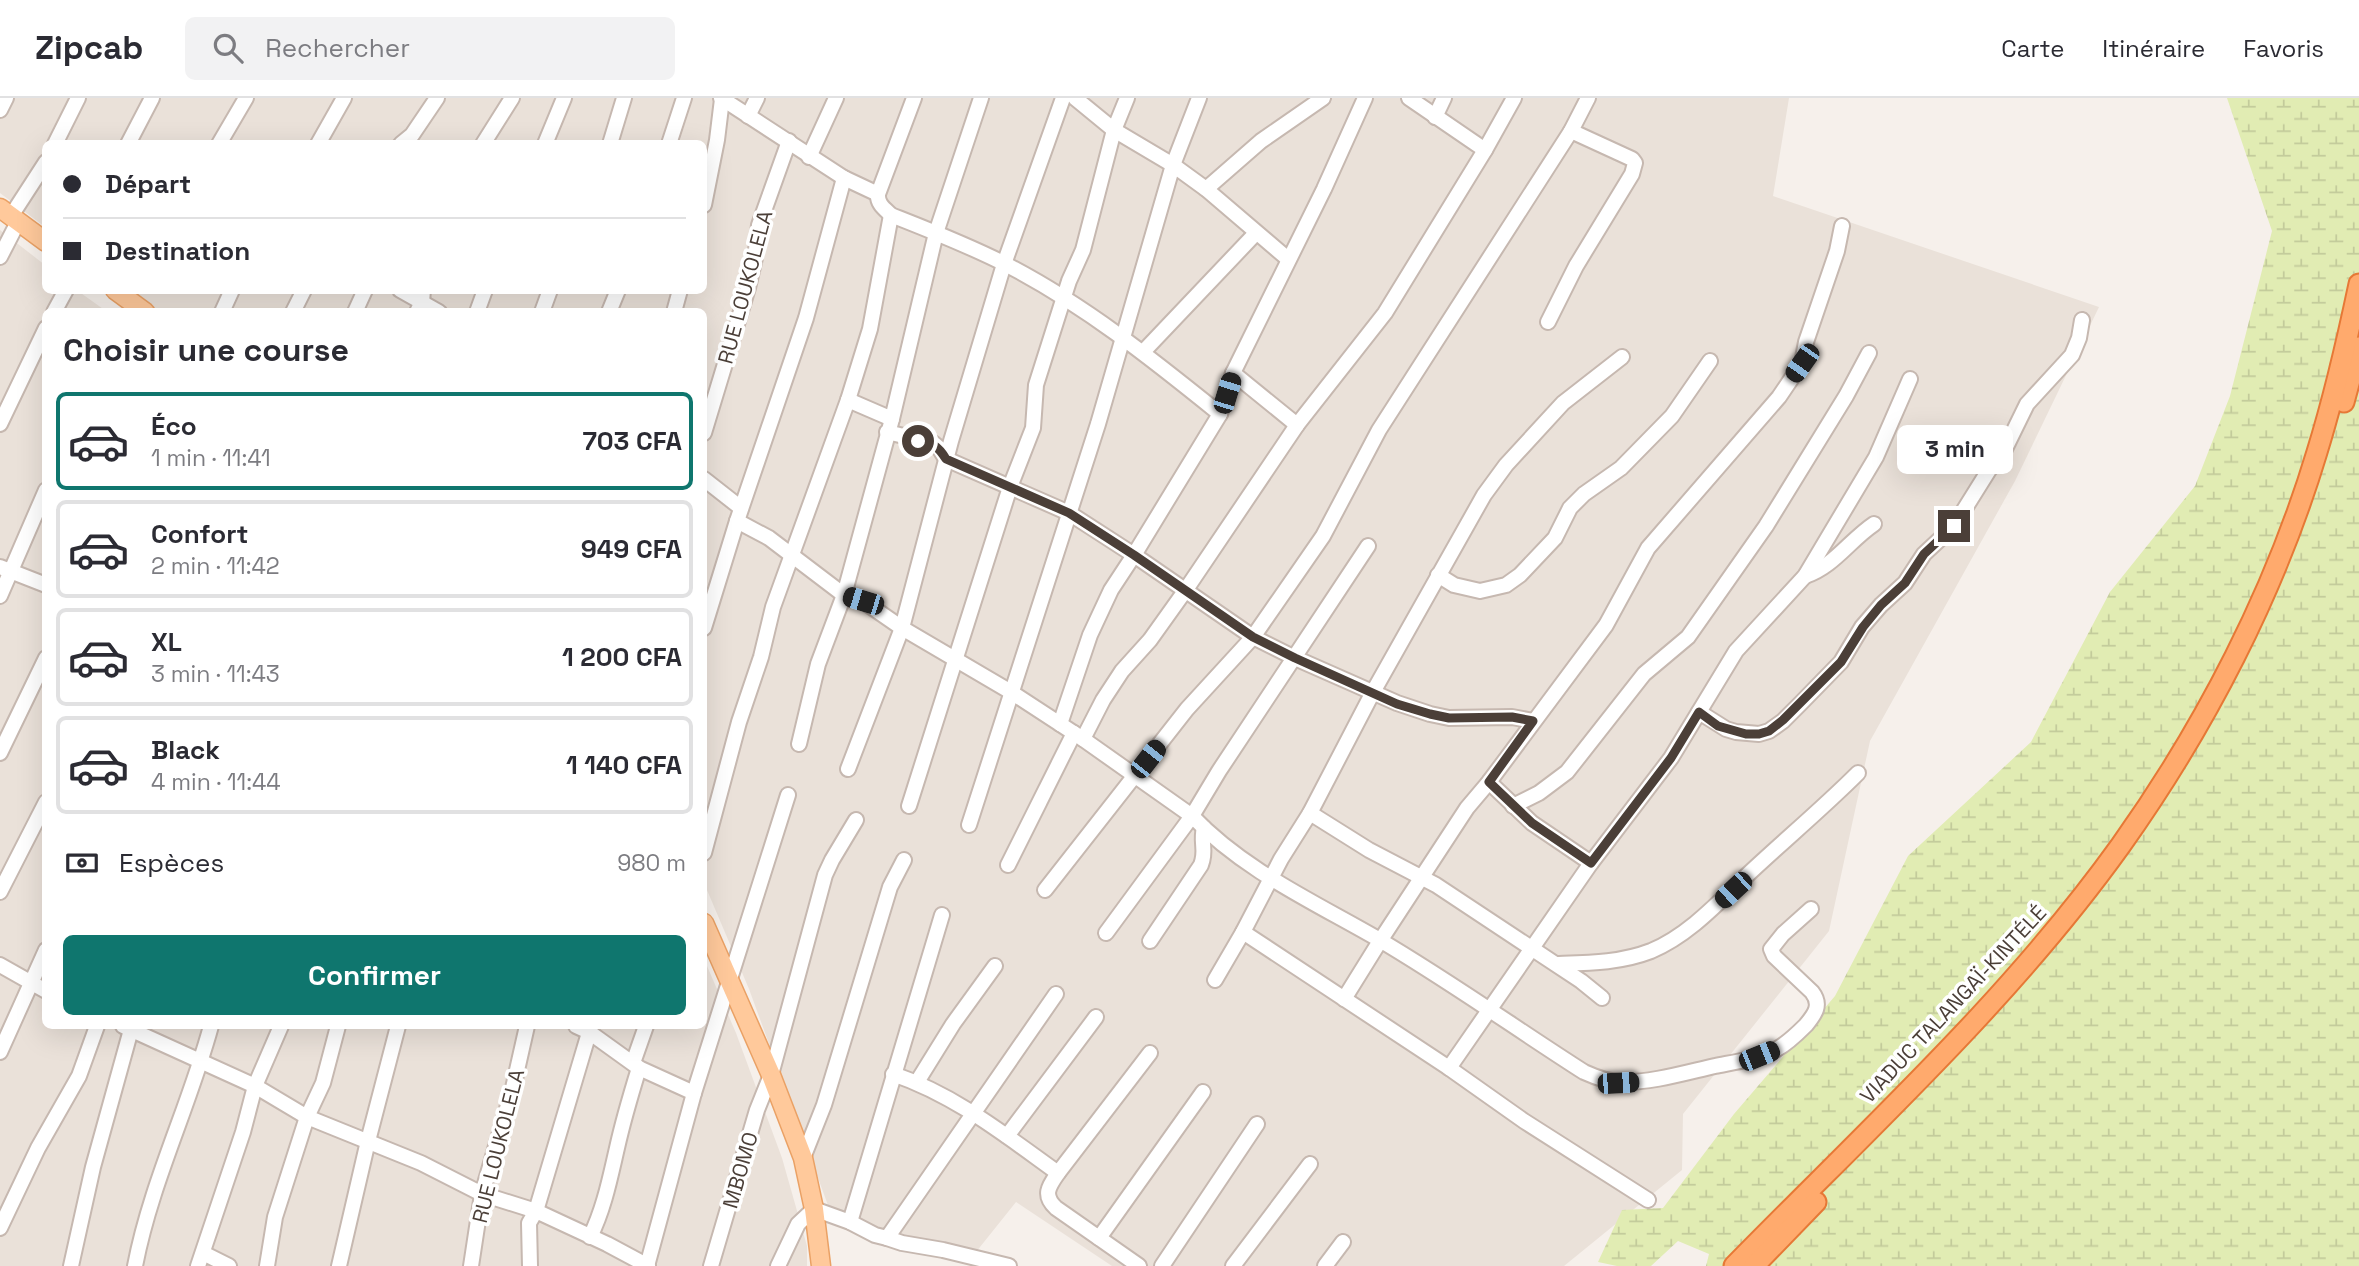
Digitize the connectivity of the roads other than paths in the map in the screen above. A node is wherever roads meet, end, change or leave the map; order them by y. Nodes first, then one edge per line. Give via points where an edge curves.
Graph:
1 (6, 98) edge
2 (78, 98) edge
3 (152, 98) edge
4 (246, 98) edge
5 (344, 98) edge
6 (437, 98) edge
7 (512, 98) edge
8 (564, 98) edge
9 (624, 98) edge
10 (684, 98) edge
11 (721, 98) edge
12 (757, 98) edge
13 (836, 98) edge
14 (914, 98) edge
15 (981, 98) edge
16 (1063, 98) edge
17 (1075, 98) edge
18 (1127, 98) edge
19 (1199, 98) edge
20 (1323, 98) edge
21 (1365, 98) edge
22 (1409, 98) edge
23 (1444, 98) edge
24 (1514, 98) edge
25 (1588, 98) edge
26 (0, 110) edge
27 (748, 116) junction
28 (1435, 117) junction
29 (1114, 130) junction
30 (1571, 131) junction
31 (57, 140) edge
32 (130, 140) edge
33 (221, 140) edge
34 (320, 140) edge
35 (406, 140) edge
36 (485, 140) edge
37 (547, 140) edge
38 (611, 140) edge
39 (670, 140) edge
40 (789, 141) junction
41 (1485, 149) junction
42 (810, 157) junction
43 (1173, 165) junction
44 (42, 168) edge
45 (844, 178) junction
46 (1206, 189) junction
47 (707, 190) edge
48 (878, 194) junction
49 (9, 215) edge
50 (891, 215) junction
51 (1842, 226) dead end
52 (936, 233) junction
53 (1256, 233) junction
54 (42, 239) edge
55 (0, 257) edge
56 (1288, 259) junction
57 (1004, 264) junction
58 (2359, 284) edge
59 (122, 294) edge
60 (1064, 298) junction
61 (138, 304) edge
62 (2082, 320) dead end
63 (1548, 322) dead end
64 (42, 336) edge
65 (1122, 337) junction
66 (2359, 347) edge
67 (1143, 352) junction
68 (1869, 353) dead end
69 (1622, 358) dead end
70 (1710, 361) dead end
71 (1233, 373) junction
72 (1910, 379) dead end
73 (848, 400) junction
74 (1220, 414) junction
75 (707, 423) edge
76 (0, 424) edge
77 (1297, 425) junction
78 (890, 426) junction
79 (946, 459) junction
80 (707, 482) edge
81 (1010, 487) junction
82 (42, 498) edge
83 (1069, 513) junction
84 (739, 515) junction
85 (1874, 524) dead end
86 (1368, 546) dead end
87 (792, 555) junction
88 (1134, 555) junction
89 (6, 570) edge
90 (1438, 575) junction
91 (1805, 576) junction
92 (42, 584) edge
93 (1185, 591) junction
94 (0, 596) edge
95 (844, 596) junction
96 (707, 618) edge
97 (902, 628) junction
98 (1253, 637) junction
99 (1295, 658) junction
100 (954, 660) junction
101 (42, 666) edge
102 (1011, 692) junction
103 (1373, 692) junction
104 (1699, 712) junction
105 (1533, 721) junction
106 (1060, 724) junction
107 (1079, 736) junction
108 (799, 744) dead end
109 (0, 753) edge
110 (848, 769) dead end
111 (1858, 774) dead end
112 (1135, 777) junction
113 (1489, 782) junction
114 (788, 795) dead end
115 (909, 806) dead end
116 (1513, 806) junction
117 (42, 810) edge
118 (1310, 813) junction
119 (1192, 816) junction
120 (856, 820) dead end
121 (969, 825) dead end
122 (1203, 828) junction
123 (707, 842) edge
124 (904, 860) dead end
125 (1591, 863) junction
126 (1008, 864) dead end
127 (1423, 878) junction
128 (1272, 879) junction
129 (1045, 890) dead end
130 (0, 892) edge
131 (1811, 909) dead end
132 (942, 915) dead end
133 (1243, 932) junction
134 (1106, 933) dead end
135 (707, 935) edge
136 (1150, 941) dead end
137 (1380, 941) junction
138 (1532, 948) junction
139 (42, 958) edge
140 (1556, 964) junction
141 (0, 965) edge
142 (995, 966) dead end
143 (1215, 980) dead end
144 (730, 982) junction
145 (30, 983) junction
146 (42, 989) edge
147 (1056, 994) dead end
148 (1602, 998) dead end
149 (1345, 999) junction
150 (1489, 1011) junction
151 (1096, 1017) dead end
152 (96, 1029) edge
153 (128, 1029) edge
154 (132, 1029) edge
155 (210, 1029) edge
156 (280, 1029) edge
157 (337, 1029) edge
158 (397, 1029) edge
159 (526, 1029) edge
160 (586, 1029) edge
161 (587, 1029) edge
162 (645, 1029) edge
163 (0, 1052) edge
164 (1150, 1053) dead end
165 (201, 1061) junction
166 (636, 1065) junction
167 (1449, 1068) junction
168 (893, 1074) junction
169 (771, 1075) junction
170 (917, 1082) junction
171 (255, 1086) junction
172 (1203, 1092) dead end
173 (694, 1093) junction
174 (973, 1112) junction
175 (307, 1117) junction
176 (1257, 1125) dead end
177 (1007, 1136) junction
178 (368, 1141) junction
179 (803, 1158) junction
180 (1310, 1164) dead end
181 (1058, 1173) junction
182 (482, 1194) junction
183 (1648, 1200) dead end
184 (814, 1209) junction
185 (536, 1211) junction
186 (850, 1222) junction
187 (0, 1228) edge
188 (590, 1237) junction
189 (887, 1238) junction
190 (1099, 1238) junction
191 (1343, 1242) dead end
192 (200, 1260) edge
193 (71, 1266) edge
194 (135, 1266) edge
195 (229, 1266) edge
196 (267, 1266) edge
197 (339, 1266) edge
198 (471, 1266) edge
199 (530, 1266) edge
200 (647, 1266) edge
201 (711, 1266) edge
202 (778, 1266) edge
203 (821, 1266) edge
204 (1009, 1266) edge
205 (1139, 1266) edge
206 (1161, 1266) edge
207 (1233, 1266) edge
208 (1325, 1266) edge
209 (1734, 1266) edge
210 (1754, 1266) edge

1 - 26 street
2 - 31 street
3 - 32 street
4 - 33 street
5 - 34 street
6 - 35 street
7 - 36 street
8 - 37 street
9 - 38 street
10 - 39 street
11 - 27 street
11 - 47 street
12 - 27 street
13 - 42 street
14 - 48 street
15 - 52 street
16 - 57 street
17 - 29 street
18 - 29 street
19 - 43 street
20 - 46 street via 1261,141
21 - 56 street
22 - 28 street
23 - 28 street
24 - 41 street
25 - 30 street
27 - 40 street
28 - 41 street
29 - 43 street
29 - 60 street via 1083,250
30 - 63 street via 1635,163
30 - 98 street via 1379,430 1323,536
40 - 42 street
40 - 75 street, RUE LOUKOLELA via 759,225 750,278
41 - 77 street via 1385,313
42 - 45 street
43 - 46 street
43 - 65 street
44 - 49 street
45 - 48 street
45 - 84 street via 806,318
46 - 53 street
48 - 50 street via 880,204
49 - 54 main road
49 - 55 street
50 - 52 street
50 - 73 street via 870,328
51 - 105 street via 1802,363 1779,397 1648,548 1606,625
52 - 57 street
52 - 78 street
53 - 56 street
53 - 67 street
56 - 71 street
57 - 60 street
57 - 79 street
58 - 209 highway, VIADUC TALANGAÏ-KINTÉLÉ via 2318,452 2278,559 2235,654 2167,777 2104,867 2006,988
59 - 61 main road
60 - 65 street
60 - 81 street via 1036,385 1033,428
62 - 104 street via 2072,355 2027,404 2003,453 1954,526 1924,554 1905,583 1863,627 1841,662 1800,704 1759,734 1726,729
64 - 76 street
65 - 67 street
65 - 83 street
66 - 210 highway, VIADUC TALANGAÏ-KINTÉLÉ via 2319,484 2276,597 2216,719 2130,853 2015,996
67 - 74 street
68 - 116 street via 1766,526 1688,637 1639,680 1567,772
69 - 90 street via 1563,403 1506,465
70 - 90 street via 1672,416 1621,468 1570,508 1555,538 1520,575 1506,585 1480,591 1454,585
71 - 74 street
71 - 77 street
72 - 91 street via 1877,457
73 - 78 street
73 - 87 street
74 - 88 street
77 - 93 street
78 - 79 street via 933,443
78 - 95 street
79 - 81 street
79 - 97 street
80 - 84 street
81 - 83 street
81 - 100 street
82 - 89 street
83 - 88 street
83 - 102 street
84 - 87 street
84 - 96 street
85 - 91 street via 1833,560
86 - 99 street
87 - 95 street
87 - 123 street
88 - 93 street
88 - 106 street via 1090,635
89 - 92 street
89 - 94 street
90 - 103 street
91 - 104 street via 1736,651
93 - 98 street
93 - 107 street via 1122,671
95 - 97 street via 863,601
95 - 108 street via 818,664
97 - 100 street
97 - 110 street
98 - 99 street
98 - 112 street via 1187,709
99 - 103 street
99 - 119 street
100 - 102 street
100 - 115 street
101 - 109 street
102 - 106 street
102 - 121 street
103 - 105 street via 1413,710 1449,718
103 - 118 street
104 - 125 street via 1671,758
105 - 113 street
106 - 107 street
107 - 112 street
107 - 126 street
111 - 140 street via 1676,938 1627,958
112 - 119 street
112 - 129 street
113 - 116 street
113 - 127 street
114 - 144 street
116 - 125 street
117 - 130 street
118 - 127 street
118 - 128 street
119 - 122 street
119 - 134 street
120 - 169 street, MBOMO via 825,876
122 - 128 street
122 - 136 street via 1205,855
124 - 179 street via 890,887 824,1105
125 - 138 street
127 - 137 street
127 - 138 street
128 - 133 street
128 - 137 street
131 - 150 street via 1771,949 1812,992 1816,1010 1790,1040 1759,1056 1618,1083 1584,1072
132 - 168 street
133 - 143 street
133 - 149 street
135 - 144 main road
137 - 149 street
137 - 150 street
138 - 140 street
138 - 150 street
139 - 145 street
140 - 148 street
141 - 145 street
142 - 170 street
144 - 169 main road
144 - 173 street
145 - 146 street
145 - 163 street
147 - 174 street
149 - 167 street
150 - 167 street
151 - 177 street
152 - 187 street via 79,1076
153 - 193 street
154 - 165 street
155 - 165 street
156 - 171 street
157 - 175 street via 323,1083
158 - 178 street
159 - 182 street, RUE LOUKOLELA
160 - 185 street
161 - 166 street
162 - 166 street
164 - 181 street
165 - 171 street
165 - 194 street via 145,1223
166 - 173 street
166 - 188 street via 598,1221
167 - 183 street
168 - 170 street
168 - 186 street
169 - 179 main road
169 - 201 street, MBOMO
170 - 174 street
171 - 175 street
171 - 192 street
172 - 190 street
173 - 200 street
174 - 177 street
174 - 189 street
175 - 178 street
175 - 196 street via 275,1217
176 - 206 street
177 - 181 street
178 - 182 street
178 - 197 street
179 - 184 main road
180 - 207 street
181 - 190 street via 1047,1198
182 - 185 street
182 - 198 street, RUE LOUKOLELA
184 - 186 street
184 - 202 street via 798,1224
184 - 203 main road
185 - 188 street
185 - 199 street via 529,1223
186 - 189 street
188 - 200 street
189 - 204 street
190 - 205 street
191 - 208 street
192 - 195 street

